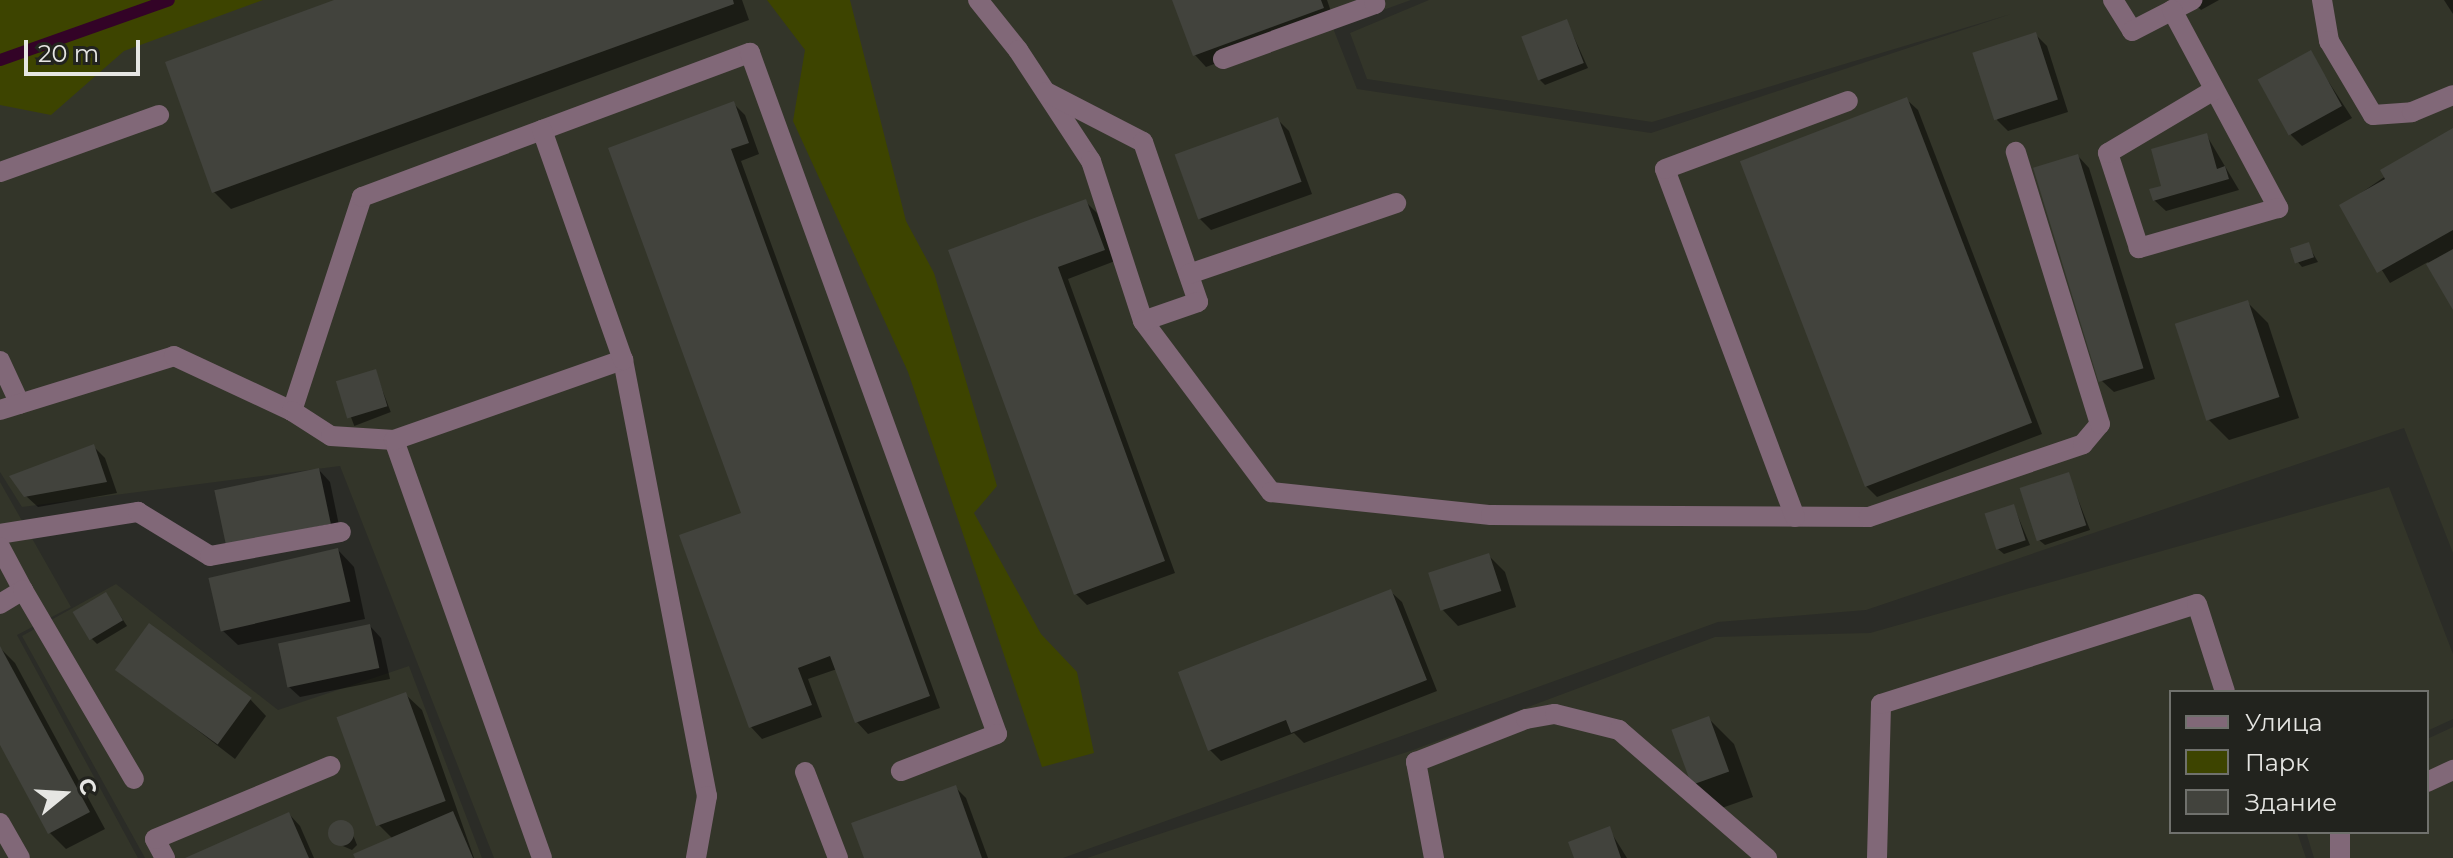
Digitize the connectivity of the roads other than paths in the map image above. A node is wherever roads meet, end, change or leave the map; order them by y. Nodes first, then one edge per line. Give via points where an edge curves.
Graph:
1 (978, 0) edge
2 (1374, 0) edge
3 (2113, 0) edge
4 (2192, 0) edge
5 (2320, 1) edge
6 (2172, 10) junction
7 (1223, 59) dead end
8 (2214, 90) junction
9 (1045, 91) junction
10 (2453, 95) edge
11 (1848, 101) dead end
12 (159, 115) dead end
13 (542, 130) junction
14 (2016, 152) dead end
15 (0, 172) edge
16 (1396, 203) dead end
17 (1189, 274) junction
18 (1143, 321) junction
19 (623, 360) junction
20 (0, 361) edge
21 (10, 407) edge
22 (292, 411) junction
23 (394, 440) junction
24 (1795, 517) junction
25 (341, 532) dead end
26 (0, 534) edge
27 (0, 547) edge
28 (23, 590) junction
29 (0, 604) edge
30 (2224, 690) edge
31 (330, 766) dead end
32 (2453, 770) edge
33 (901, 771) dead end
34 (805, 772) dead end
35 (134, 779) dead end
36 (2429, 781) edge
37 (0, 823) edge
38 (2340, 834) edge
39 (20, 858) edge
40 (165, 858) edge
41 (542, 858) edge
42 (696, 858) edge
43 (838, 858) edge
44 (1434, 858) edge
45 (1767, 858) edge
46 (1877, 858) edge
47 (2340, 858) edge

1 - 9 lane
2 - 7 lane via 1375,4
3 - 6 lane via 2132,31
4 - 6 lane
5 - 10 lane via 2329,41 2373,115 2412,112
6 - 8 lane
8 - 8 lane via 2278,208 2139,248 2108,153
9 - 17 lane via 1143,142
9 - 18 lane via 1091,161
11 - 24 lane via 1665,169
12 - 15 lane
13 - 19 lane
13 - 22 lane via 362,197
13 - 33 lane via 750,53 997,734
14 - 24 lane via 2100,424 2083,444 1869,517
16 - 17 lane
17 - 18 lane via 1198,302
18 - 24 lane via 1271,492 1491,515
19 - 23 lane
19 - 42 lane via 707,796
20 - 21 lane
21 - 22 lane via 174,356
22 - 23 lane via 331,436
23 - 41 lane
25 - 26 lane via 210,556 138,512
27 - 28 lane
28 - 29 lane
28 - 35 lane
30 - 46 lane via 2197,604 1881,704
31 - 40 lane via 155,839
32 - 36 lane
34 - 43 lane
37 - 39 lane
38 - 47 lane
44 - 45 lane via 1416,762 1526,719 1555,714 1619,730

